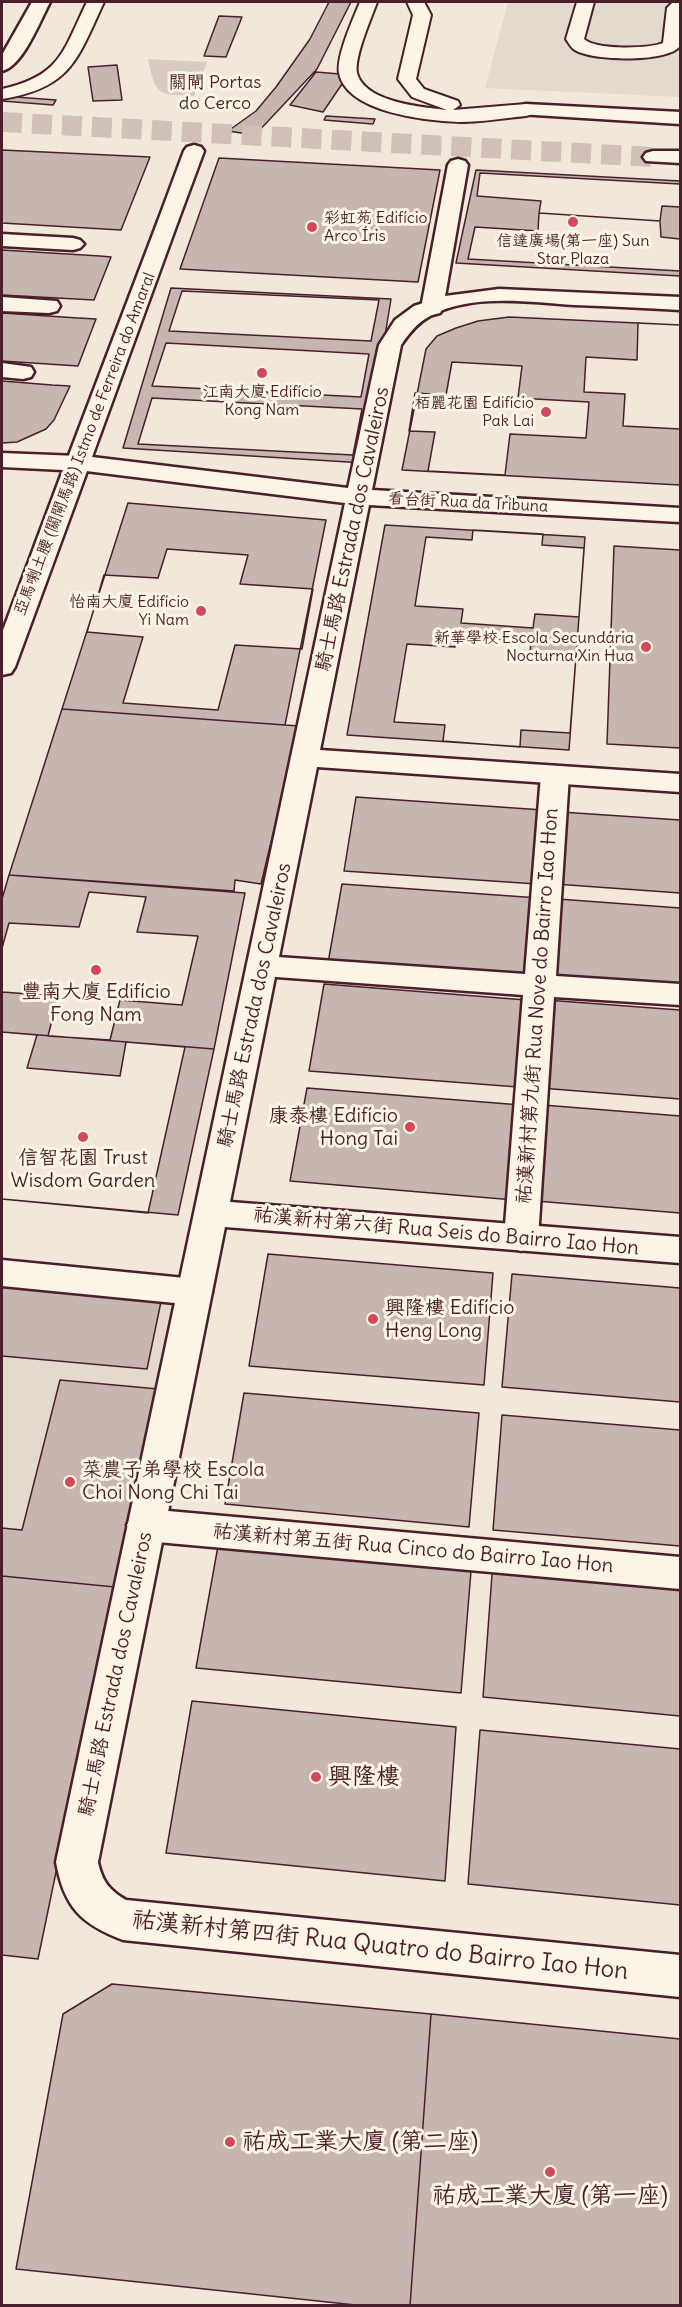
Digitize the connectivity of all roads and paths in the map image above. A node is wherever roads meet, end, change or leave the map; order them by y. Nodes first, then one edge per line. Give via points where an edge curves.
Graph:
1 (41, 2) edge
2 (96, 2) edge
3 (368, 2) edge
4 (416, 2) edge
5 (585, 2) edge
6 (681, 4) edge
7 (2, 65) edge
8 (2, 94) edge
9 (526, 110) junction
10 (681, 118) edge
11 (194, 151) dead end
12 (681, 157) edge
13 (653, 158) tunnel mouth
14 (458, 165) dead end
15 (2, 240) edge
16 (73, 244) dead end
17 (681, 303) edge
18 (2, 304) edge
19 (49, 306) dead end
20 (432, 308) junction
21 (2, 460) edge
22 (78, 463) junction
23 (360, 497) junction
24 (681, 515) edge
25 (2, 667) edge
26 (305, 759) junction
27 (555, 775) junction
28 (681, 783) edge
29 (263, 966) junction
30 (539, 985) junction
31 (681, 995) edge
32 (212, 1213) junction
33 (521, 1238) junction
34 (681, 1250) edge
35 (2, 1272) edge
36 (195, 1292) junction
37 (147, 1526) junction
38 (681, 1573) edge
39 (78, 1863) joint
40 (681, 1976) edge

1 - 7 street
2 - 8 lane via 61,70 38,85
3 - 9 lane via 348,71 354,85 366,95 398,108 430,114 463,116
4 - 9 lane via 422,15 408,74 413,88 425,97 454,105
5 - 6 lane via 575,39 580,46 647,53 671,46 676,8
9 - 10 street
11 - 22 street, 亞馬喇土腰 (關閘馬路) Istmo de Ferreira do Amaral
12 - 13 street
14 - 20 street
15 - 16 street
17 - 20 street, 騎士馬路 Estrada dos Cavaleiros via 508,294 471,297
18 - 19 street
20 - 23 street, 騎士馬路 Estrada dos Cavaleiros via 401,327 390,345
21 - 22 street, 看台街 Rua da Tribuna
22 - 23 street, 看台街 Rua da Tribuna
22 - 25 street, 亞馬喇土腰 (關閘馬路) Istmo de Ferreira do Amaral
23 - 24 street, 看台街 Rua da Tribuna
23 - 26 street, 騎士馬路 Estrada dos Cavaleiros
26 - 27 street
26 - 29 street, 騎士馬路 Estrada dos Cavaleiros
27 - 28 street
27 - 30 street, 祐漢新村第九街 Rua Nove do Bairro Iao Hon
29 - 30 street
29 - 32 street, 騎士馬路 Estrada dos Cavaleiros
30 - 31 street
30 - 33 street, 祐漢新村第九街 Rua Nove do Bairro Iao Hon
32 - 33 street, 祐漢新村第六街 Rua Seis do Bairro Iao Hon
32 - 36 street, 騎士馬路 Estrada dos Cavaleiros
33 - 34 street, 祐漢新村第六街 Rua Seis do Bairro Iao Hon
35 - 36 street
36 - 37 street, 騎士馬路 Estrada dos Cavaleiros
37 - 38 street, 祐漢新村第五街 Rua Cinco do Bairro Iao Hon
37 - 39 street, 騎士馬路 Estrada dos Cavaleiros
39 - 40 street, 祐漢新村第四街 Rua Quatro do Bairro Iao Hon via 80,1882 90,1898 104,1912 123,1920

